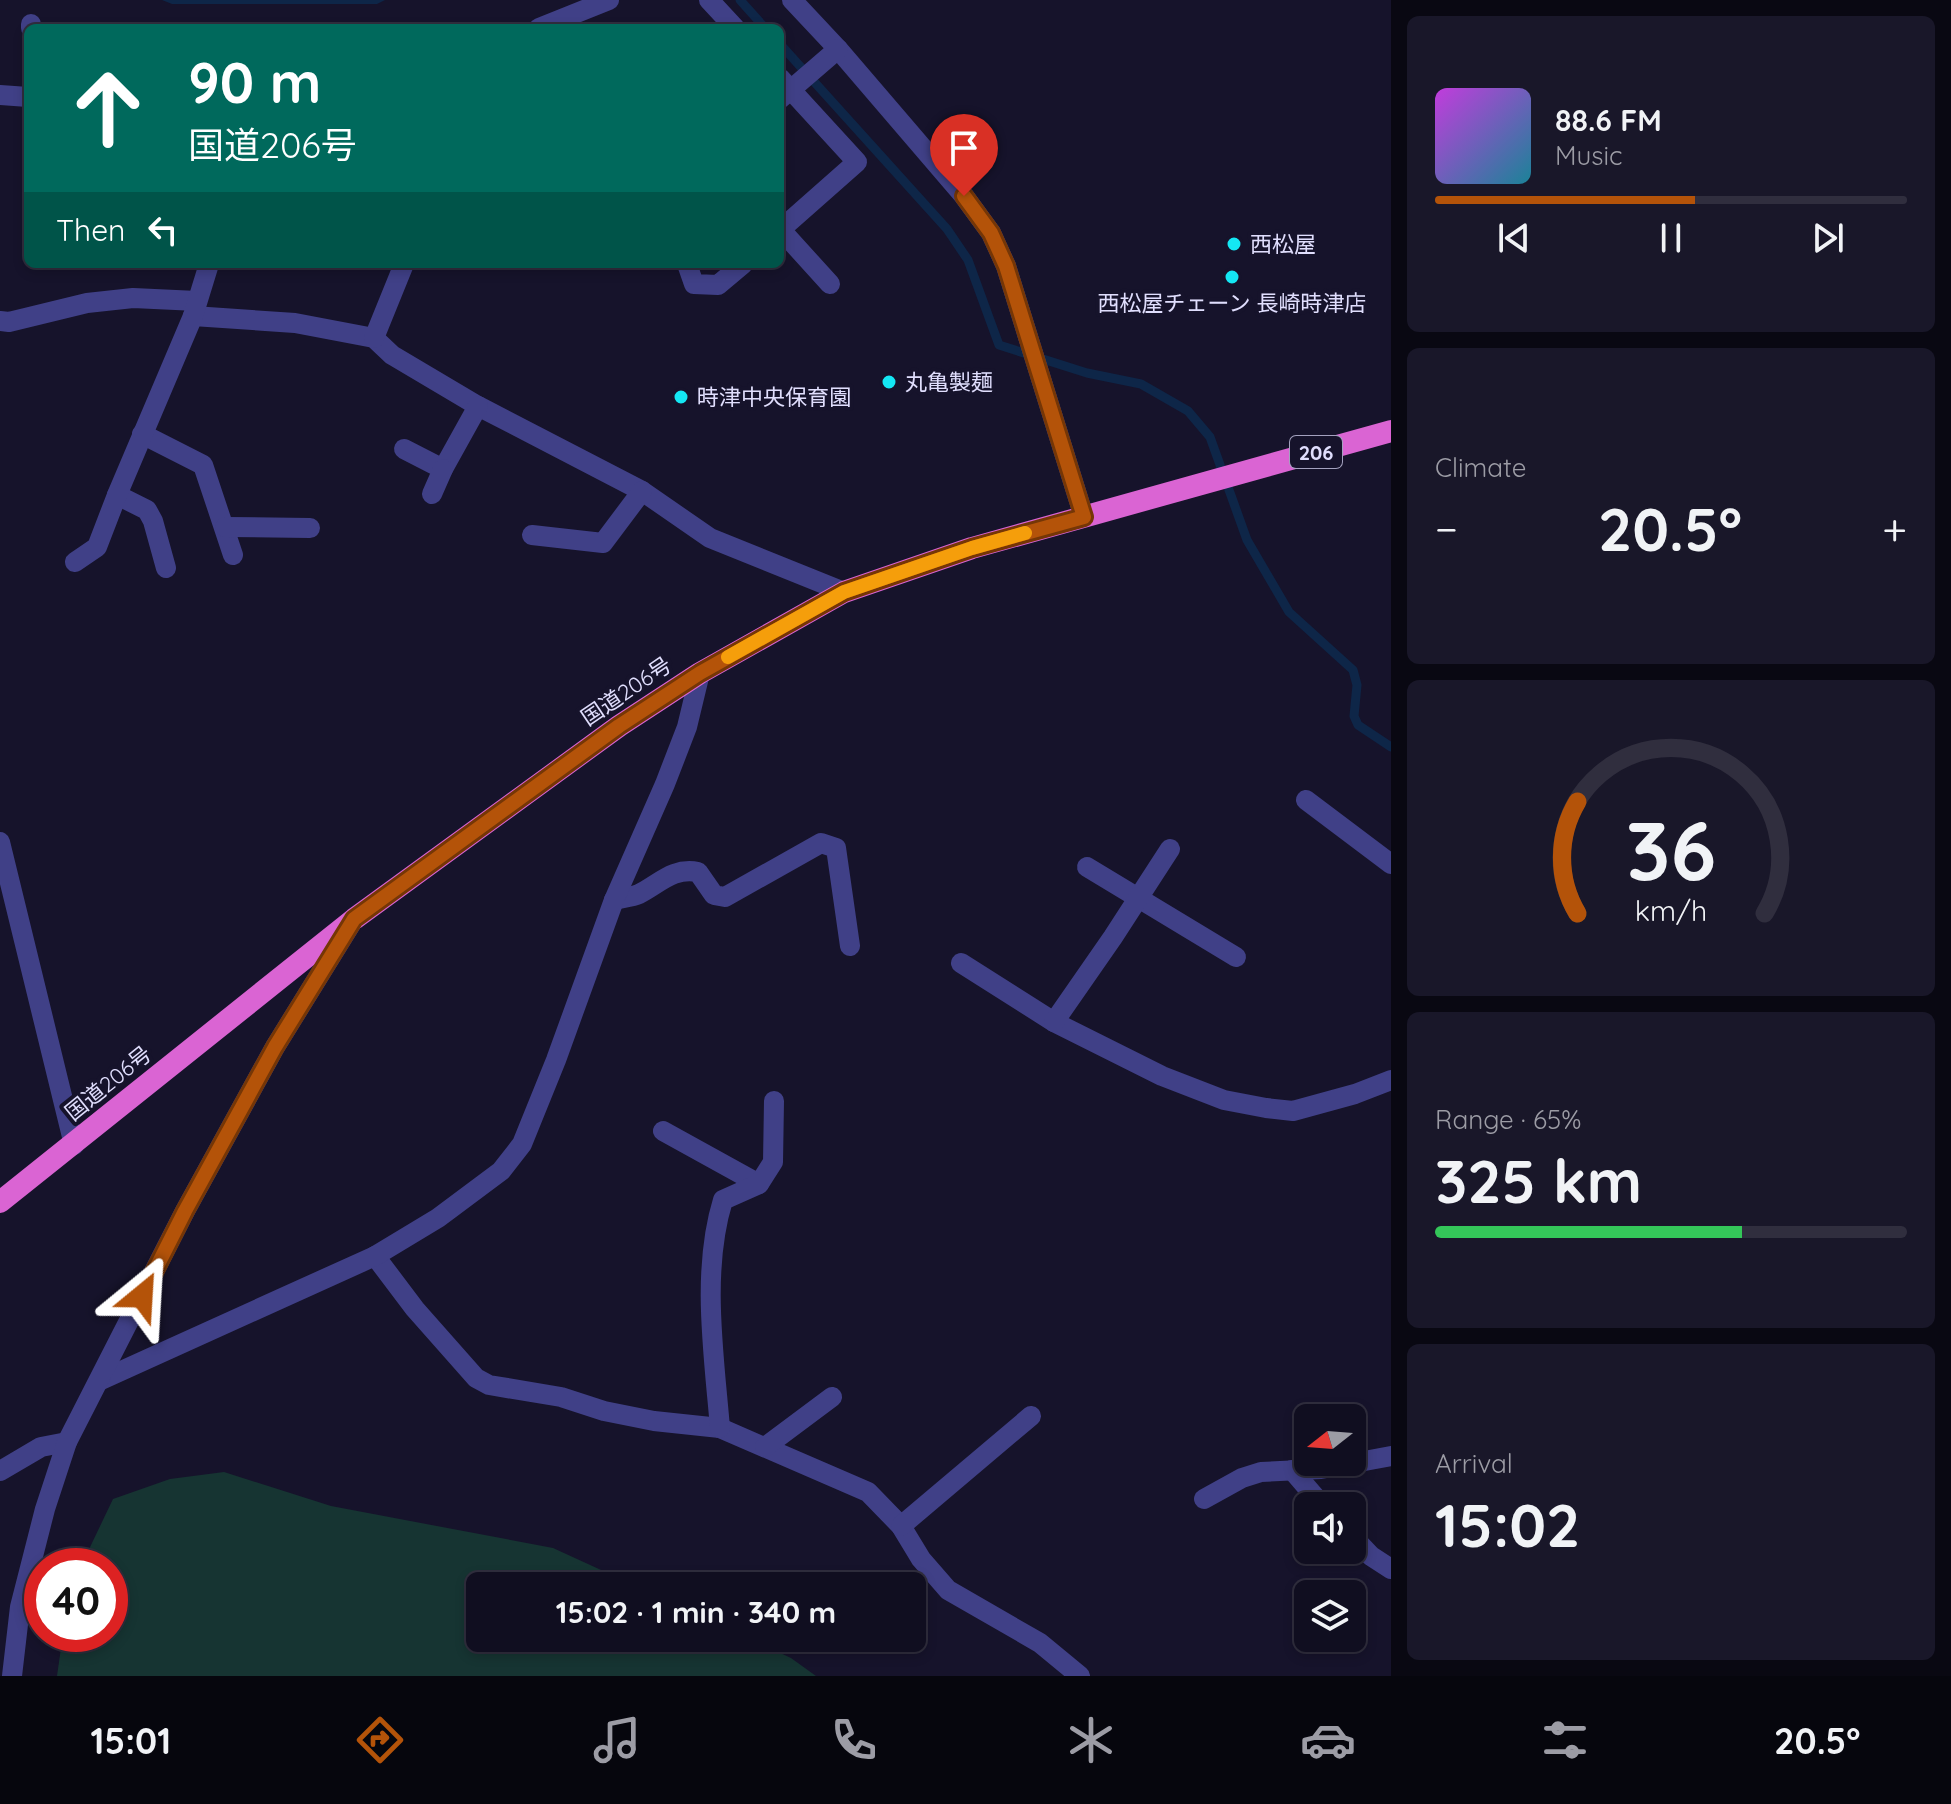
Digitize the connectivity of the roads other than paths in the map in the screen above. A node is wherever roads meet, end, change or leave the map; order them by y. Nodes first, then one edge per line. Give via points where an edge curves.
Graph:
1 (609, 0) edge
2 (709, 0) edge
3 (792, 0) edge
4 (549, 24) edge
5 (731, 24) edge
6 (830, 56) junction
7 (787, 88) edge
8 (0, 95) edge
9 (24, 97) edge
10 (784, 226) edge
11 (784, 234) edge
12 (208, 268) edge
13 (402, 268) edge
14 (688, 268) edge
15 (738, 268) edge
16 (830, 284) dead end
17 (195, 308) junction
18 (0, 321) edge
19 (374, 338) junction
20 (478, 406) junction
21 (1391, 431) edge
22 (142, 434) junction
23 (404, 449) dead end
24 (443, 469) junction
25 (642, 491) junction
26 (432, 494) dead end
27 (117, 495) junction
28 (1084, 517) junction
29 (225, 527) junction
30 (310, 528) dead end
31 (532, 535) dead end
32 (233, 555) dead end
33 (75, 562) dead end
34 (166, 568) dead end
35 (844, 592) junction
36 (700, 673) junction
37 (1306, 800) dead end
38 (0, 842) edge
39 (1170, 849) dead end
40 (1391, 864) edge
41 (1087, 867) dead end
42 (1137, 898) junction
43 (614, 900) junction
44 (354, 919) junction
45 (850, 946) dead end
46 (1236, 957) dead end
47 (961, 963) dead end
48 (1054, 1022) junction
49 (1391, 1080) edge
50 (774, 1101) dead end
51 (663, 1131) dead end
52 (74, 1145) junction
53 (759, 1184) junction
54 (0, 1202) edge
55 (375, 1256) junction
56 (99, 1381) junction
57 (832, 1397) dead end
58 (1031, 1416) dead end
59 (720, 1428) junction
60 (67, 1442) junction
61 (765, 1447) junction
62 (1391, 1456) edge
63 (1292, 1470) junction
64 (0, 1471) edge
65 (1311, 1492) edge
66 (1204, 1499) dead end
67 (901, 1526) junction
68 (1366, 1551) edge
69 (1391, 1569) edge
70 (12, 1676) edge
71 (1080, 1676) edge

1 - 4 street
2 - 5 street
3 - 6 street
6 - 7 street
6 - 28 street via 964,196 991,233
7 - 10 street via 857,162
8 - 9 street
11 - 16 street
12 - 17 street
13 - 19 street
14 - 15 street via 694,284 718,285
17 - 18 street via 133,298
17 - 19 street
17 - 22 street
19 - 20 street via 392,355
20 - 24 street
20 - 25 street
21 - 28 highway, 国道206号 / 206
22 - 27 street
22 - 29 street via 203,465
23 - 24 street
24 - 26 street
25 - 31 street via 603,543
25 - 35 street via 710,538
27 - 33 street via 97,547
27 - 34 street via 147,510
28 - 35 highway, 国道206号 / 206
29 - 30 street
29 - 32 street
35 - 36 highway, 国道206号 / 206
36 - 43 street via 687,727
36 - 44 highway, 国道206号 / 206
37 - 40 street
38 - 52 street
39 - 42 street
41 - 42 street
42 - 46 street
42 - 48 street
43 - 45 street via 690,870 698,872 714,895 725,897 821,843 836,848
43 - 55 street via 522,1144 501,1171
44 - 52 highway, 国道206号 / 206
44 - 56 street via 275,1047
47 - 48 street
48 - 49 street via 1162,1076 1224,1100 1266,1108 1293,1111
50 - 53 street via 773,1162
51 - 53 street
52 - 54 highway, 国道206号 / 206
53 - 59 street via 723,1200 715,1225 711,1283
55 - 56 street
55 - 59 street via 415,1309 476,1378 489,1385 654,1421
56 - 60 street
57 - 61 street
58 - 67 street
59 - 61 street
60 - 64 street via 41,1447
60 - 70 street via 20,1607
61 - 67 street via 868,1492
62 - 63 street
63 - 65 street
63 - 66 street via 1242,1478
67 - 71 street via 948,1590 1040,1643
68 - 69 street

